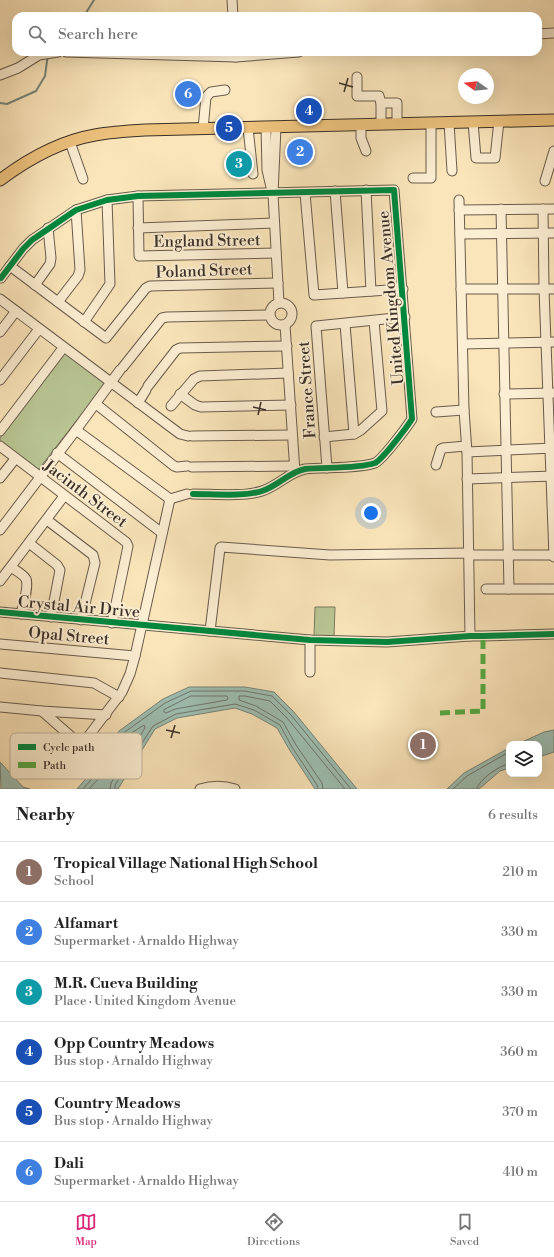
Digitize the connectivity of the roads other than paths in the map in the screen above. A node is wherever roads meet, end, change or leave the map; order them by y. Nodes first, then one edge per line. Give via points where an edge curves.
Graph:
1 (232, 0) edge
2 (234, 12) edge
3 (554, 33) edge
4 (542, 34) edge
5 (37, 56) edge
6 (0, 75) edge
7 (357, 77) dead end
8 (225, 90) dead end
9 (381, 103) junction
10 (554, 120) edge
11 (499, 121) junction
12 (473, 122) junction
13 (430, 123) junction
14 (450, 123) junction
15 (381, 124) junction
16 (397, 124) junction
17 (361, 125) junction
18 (271, 127) junction
19 (248, 128) junction
20 (203, 129) junction
21 (70, 142) junction
22 (366, 151) dead end
23 (554, 151) edge
24 (452, 171) dead end
25 (253, 174) dead end
26 (413, 178) dead end
27 (83, 179) dead end
28 (0, 180) edge
29 (545, 181) dead end
30 (366, 190) junction
31 (335, 191) junction
32 (305, 193) junction
33 (273, 194) junction
34 (138, 196) junction
35 (107, 200) junction
36 (459, 200) dead end
37 (501, 209) junction
38 (543, 209) junction
39 (554, 209) edge
40 (76, 210) junction
41 (459, 210) junction
42 (274, 223) junction
43 (48, 228) junction
44 (138, 228) junction
45 (554, 233) edge
46 (460, 234) junction
47 (501, 234) junction
48 (543, 234) junction
49 (276, 253) junction
50 (10, 266) junction
51 (1, 278) edge
52 (278, 283) junction
53 (35, 285) junction
54 (402, 288) junction
55 (462, 289) junction
56 (502, 289) junction
57 (544, 289) junction
58 (554, 289) edge
59 (372, 291) junction
60 (343, 293) junction
61 (0, 299) edge
62 (58, 302) junction
63 (279, 304) junction
64 (16, 311) junction
65 (270, 315) junction
66 (405, 317) junction
67 (374, 321) junction
68 (84, 322) junction
69 (345, 324) junction
70 (285, 325) junction
71 (39, 329) junction
72 (0, 332) edge
73 (550, 342) edge
74 (503, 343) junction
75 (462, 344) junction
76 (287, 346) junction
77 (64, 348) junction
78 (288, 373) junction
79 (0, 380) edge
80 (111, 383) junction
81 (551, 393) edge
82 (180, 394) junction
83 (504, 394) junction
84 (138, 403) junction
85 (96, 404) junction
86 (291, 405) junction
87 (464, 410) junction
88 (436, 412) dead end
89 (162, 420) junction
90 (76, 430) junction
91 (0, 431) edge
92 (354, 434) junction
93 (292, 436) junction
94 (324, 437) junction
95 (0, 446) edge
96 (552, 448) edge
97 (466, 449) junction
98 (506, 451) junction
99 (58, 453) junction
100 (15, 459) junction
101 (436, 465) dead end
102 (327, 468) junction
103 (294, 469) junction
104 (552, 476) edge
105 (40, 477) junction
106 (0, 478) edge
107 (506, 478) junction
108 (467, 479) junction
109 (64, 496) junction
110 (170, 499) junction
111 (47, 520) junction
112 (553, 529) edge
113 (0, 530) edge
114 (162, 533) junction
115 (29, 543) junction
116 (468, 553) junction
117 (508, 555) junction
118 (554, 556) edge
119 (11, 567) junction
120 (0, 581) edge
121 (486, 589) dead end
122 (509, 589) junction
123 (554, 589) edge
124 (0, 612) edge
125 (21, 614) junction
126 (51, 617) junction
127 (81, 620) junction
128 (112, 622) junction
129 (141, 625) junction
130 (210, 631) junction
131 (554, 634) edge
132 (470, 636) junction
133 (310, 640) junction
134 (0, 644) edge
135 (135, 656) junction
136 (310, 672) dead end
137 (0, 673) edge
138 (119, 697) junction
139 (0, 707) edge
140 (42, 711) junction
141 (106, 715) junction
142 (67, 733) edge
143 (91, 733) edge
144 (200, 789) edge
145 (235, 789) edge

1 - 2 street
3 - 4 street
5 - 6 street
7 - 9 street via 357,96 379,96
8 - 20 street via 211,92 206,97
9 - 15 street
9 - 16 street via 397,103
10 - 11 main road
11 - 12 main road
11 - 12 street via 495,158 476,158
12 - 14 main road
13 - 14 main road
13 - 16 main road
13 - 26 street via 431,178
14 - 24 street
15 - 16 main road
15 - 17 main road
17 - 18 main road
17 - 22 street via 361,138
18 - 19 main road
18 - 33 street via 267,170
19 - 20 main road
19 - 25 street
20 - 21 main road via 114,132
21 - 27 street
21 - 28 main road via 17,167
23 - 29 street
30 - 31 street, United Kingdom Avenue
30 - 54 street, United Kingdom Avenue via 394,190
30 - 59 street
31 - 32 street, United Kingdom Avenue
31 - 60 street
32 - 33 street, United Kingdom Avenue
32 - 60 street via 314,295
33 - 34 street, United Kingdom Avenue
33 - 42 street
34 - 35 street, United Kingdom Avenue
34 - 44 street
35 - 40 street, United Kingdom Avenue
35 - 68 street via 110,284
36 - 41 street
37 - 38 street
37 - 41 street
37 - 47 street
38 - 39 street
38 - 48 street
40 - 43 street, United Kingdom Avenue
40 - 62 street via 80,270
41 - 46 street
42 - 44 street
42 - 49 street
43 - 50 street, United Kingdom Avenue via 23,248
43 - 53 street via 52,258
44 - 49 street, England Street via 139,256
45 - 48 street
46 - 47 street
46 - 55 street
47 - 48 street
47 - 56 street
48 - 57 street
49 - 52 street
50 - 51 street, United Kingdom Avenue
50 - 53 street, Poland Street
52 - 63 street
52 - 68 street, Poland Street via 150,286 106,338
53 - 62 street, Poland Street
54 - 59 street
54 - 66 street, United Kingdom Avenue
55 - 56 street
55 - 75 street
56 - 57 street
56 - 74 street
57 - 58 street
57 - 73 street
59 - 60 street
61 - 64 street
62 - 68 street, Poland Street
63 - 65 street via 272,309
63 - 70 street via 286,305 292,313
64 - 71 street
64 - 72 street
65 - 70 street via 275,324
65 - 80 street via 162,318
66 - 67 street, France Street
66 - 102 street, United Kingdom Avenue via 412,419 376,462
67 - 69 street, France Street
67 - 92 street via 382,411
69 - 92 street
69 - 94 street, France Street via 316,326
70 - 76 street
71 - 77 street
71 - 79 street
73 - 74 street
73 - 81 street
74 - 75 street
74 - 83 street
75 - 87 street
76 - 78 street
76 - 84 street via 180,348
77 - 80 street
77 - 91 street
78 - 82 street via 200,376
78 - 86 street
80 - 84 street
80 - 85 street
81 - 83 street
81 - 96 street
82 - 86 street via 195,405 201,406
82 - 89 street
83 - 98 street
84 - 89 street
85 - 90 street
85 - 103 street via 174,466
86 - 93 street
87 - 88 street
87 - 97 street
89 - 93 street via 180,434 190,436
90 - 99 street
90 - 110 street
92 - 94 street
93 - 103 street
94 - 102 street, France Street
95 - 100 street, Jacinth Street
96 - 98 street
96 - 104 street
97 - 98 street
97 - 101 street via 441,449
97 - 108 street
98 - 107 street
99 - 105 street
99 - 114 street
100 - 105 street, Jacinth Street
100 - 106 street
102 - 103 street
103 - 110 street via 270,488 261,491 190,494
104 - 107 street
104 - 112 street
105 - 109 street, Jacinth Street
105 - 113 street
107 - 108 street
107 - 117 street
108 - 116 street
109 - 111 street
109 - 128 street, Jacinth Street via 123,539 128,546
110 - 114 street
111 - 115 street
111 - 127 street via 94,556
112 - 118 street
114 - 129 street
115 - 119 street
115 - 126 street via 60,570
116 - 117 street
116 - 130 street via 330,555 221,546
116 - 132 street
117 - 118 street
117 - 122 street
119 - 120 street
119 - 125 street via 26,579
121 - 122 street
122 - 123 street
124 - 125 street, Crystal Air Drive
125 - 126 street, Crystal Air Drive
126 - 127 street, Crystal Air Drive
127 - 128 street, Crystal Air Drive
128 - 129 street, Crystal Air Drive
129 - 130 street, Crystal Air Drive
129 - 135 street
130 - 133 street, Crystal Air Drive
131 - 132 street, Crystal Air Drive
132 - 133 street, Crystal Air Drive via 387,642
133 - 136 street
134 - 135 street, Opal Street
135 - 138 street via 127,683
137 - 138 street via 94,683
138 - 141 street
139 - 140 street
140 - 141 street
140 - 142 street
141 - 143 street
144 - 145 street via 222,785

